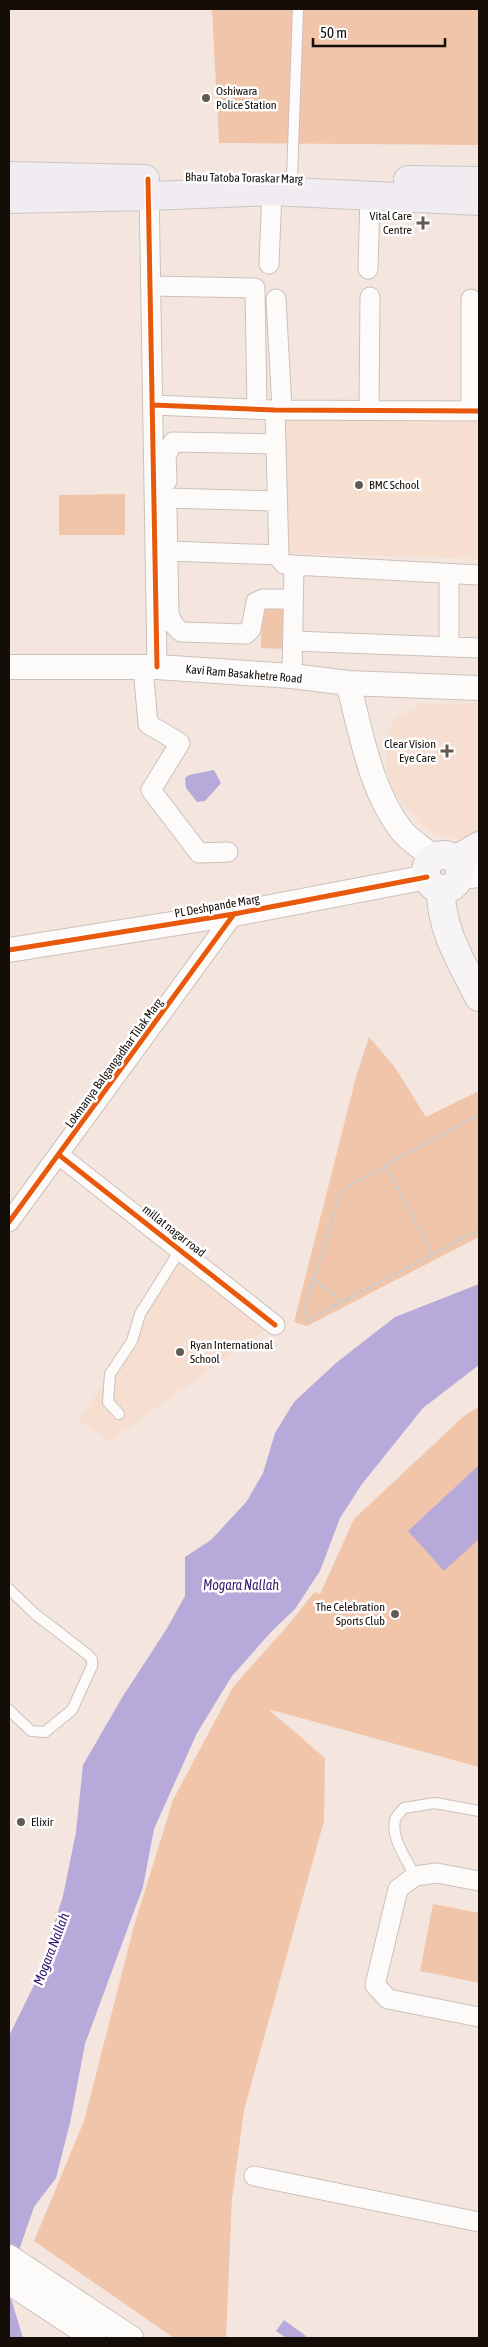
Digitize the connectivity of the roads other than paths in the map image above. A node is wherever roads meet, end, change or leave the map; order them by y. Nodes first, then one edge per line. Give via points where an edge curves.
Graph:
1 (298, 9) edge
2 (9, 176) edge
3 (479, 180) edge
4 (282, 184) junction
5 (149, 188) junction
6 (370, 196) junction
7 (9, 199) edge
8 (479, 201) edge
9 (269, 264) dead end
10 (368, 269) dead end
11 (151, 286) junction
12 (370, 297) dead end
13 (276, 299) dead end
14 (471, 299) dead end
15 (153, 405) junction
16 (271, 409) junction
17 (369, 410) junction
18 (475, 411) edge
19 (276, 444) junction
20 (167, 498) junction
21 (277, 501) junction
22 (168, 551) junction
23 (286, 560) junction
24 (450, 575) junction
25 (479, 576) edge
26 (293, 599) junction
27 (293, 641) junction
28 (449, 647) junction
29 (479, 648) edge
30 (9, 667) edge
31 (150, 667) junction
32 (292, 676) junction
33 (348, 683) junction
34 (479, 688) edge
35 (479, 846) edge
36 (228, 852) dead end
37 (454, 872) edge
38 (234, 914) junction
39 (9, 950) edge
40 (479, 959) edge
41 (479, 998) edge
42 (59, 1155) junction
43 (9, 1222) edge
44 (180, 1250) junction
45 (276, 1325) dead end
46 (119, 1414) dead end
47 (9, 1589) edge
48 (9, 1710) edge
49 (479, 1810) edge
50 (415, 1876) junction
51 (479, 1881) edge
52 (479, 2017) edge
53 (254, 2176) dead end
54 (479, 2222) edge
55 (9, 2256) edge
56 (9, 2282) edge
57 (59, 2302) junction
58 (94, 2338) edge
59 (131, 2338) edge

1 - 4 lane
2 - 5 main road, Bhau Tatoba Toraskar Marg
3 - 4 main road, Bhau Tatoba Toraskar Marg
4 - 5 main road, Bhau Tatoba Toraskar Marg
4 - 6 main road, Bhau Tatoba Toraskar Marg
4 - 9 street
5 - 7 main road, Bhau Tatoba Toraskar Marg
5 - 11 street
6 - 8 main road, Bhau Tatoba Toraskar Marg
6 - 10 street
11 - 15 street
11 - 16 street via 255,288
12 - 17 street
13 - 16 street
14 - 18 street
15 - 16 street
15 - 31 street
16 - 17 street
16 - 19 street
17 - 18 street
19 - 20 street via 173,442 166,456
19 - 21 street
20 - 21 street
20 - 22 street
21 - 23 street
22 - 23 street
22 - 26 street via 169,615 181,632 246,634 251,629 256,602
23 - 24 street
23 - 26 street
24 - 25 street
24 - 28 street
26 - 27 street
27 - 28 street
27 - 32 street
28 - 29 street
30 - 31 street, Kavi Ram Basakhetre Road
31 - 32 street, Kavi Ram Basakhetre Road
31 - 36 street via 148,724 180,743 151,790 199,853
32 - 33 street, Kavi Ram Basakhetre Road
33 - 34 street, Kavi Ram Basakhetre Road
33 - 37 street via 383,802 402,832
35 - 37 main road
37 - 38 street, PL Deshpande Marg
37 - 40 main road via 465,934
37 - 41 main road via 440,903 451,942
38 - 39 street, PL Deshpande Marg
38 - 42 street, Lokmanya Balgangadhar Tilak Marg
42 - 43 street, Lokmanya Balgangadhar Tilak Marg
42 - 44 street, millat nagar road
44 - 45 street, millat nagar road
44 - 46 lane via 140,1314 132,1341 110,1374 108,1402
47 - 48 lane via 35,1614 87,1654 92,1659 92,1666 72,1710 45,1732 31,1731
49 - 50 lane via 435,1803 404,1808 395,1819 395,1828
50 - 51 street via 437,1872
50 - 52 street via 398,1889 375,1985 388,1999
53 - 54 street
55 - 57 street
56 - 57 street
57 - 58 street
57 - 59 street

